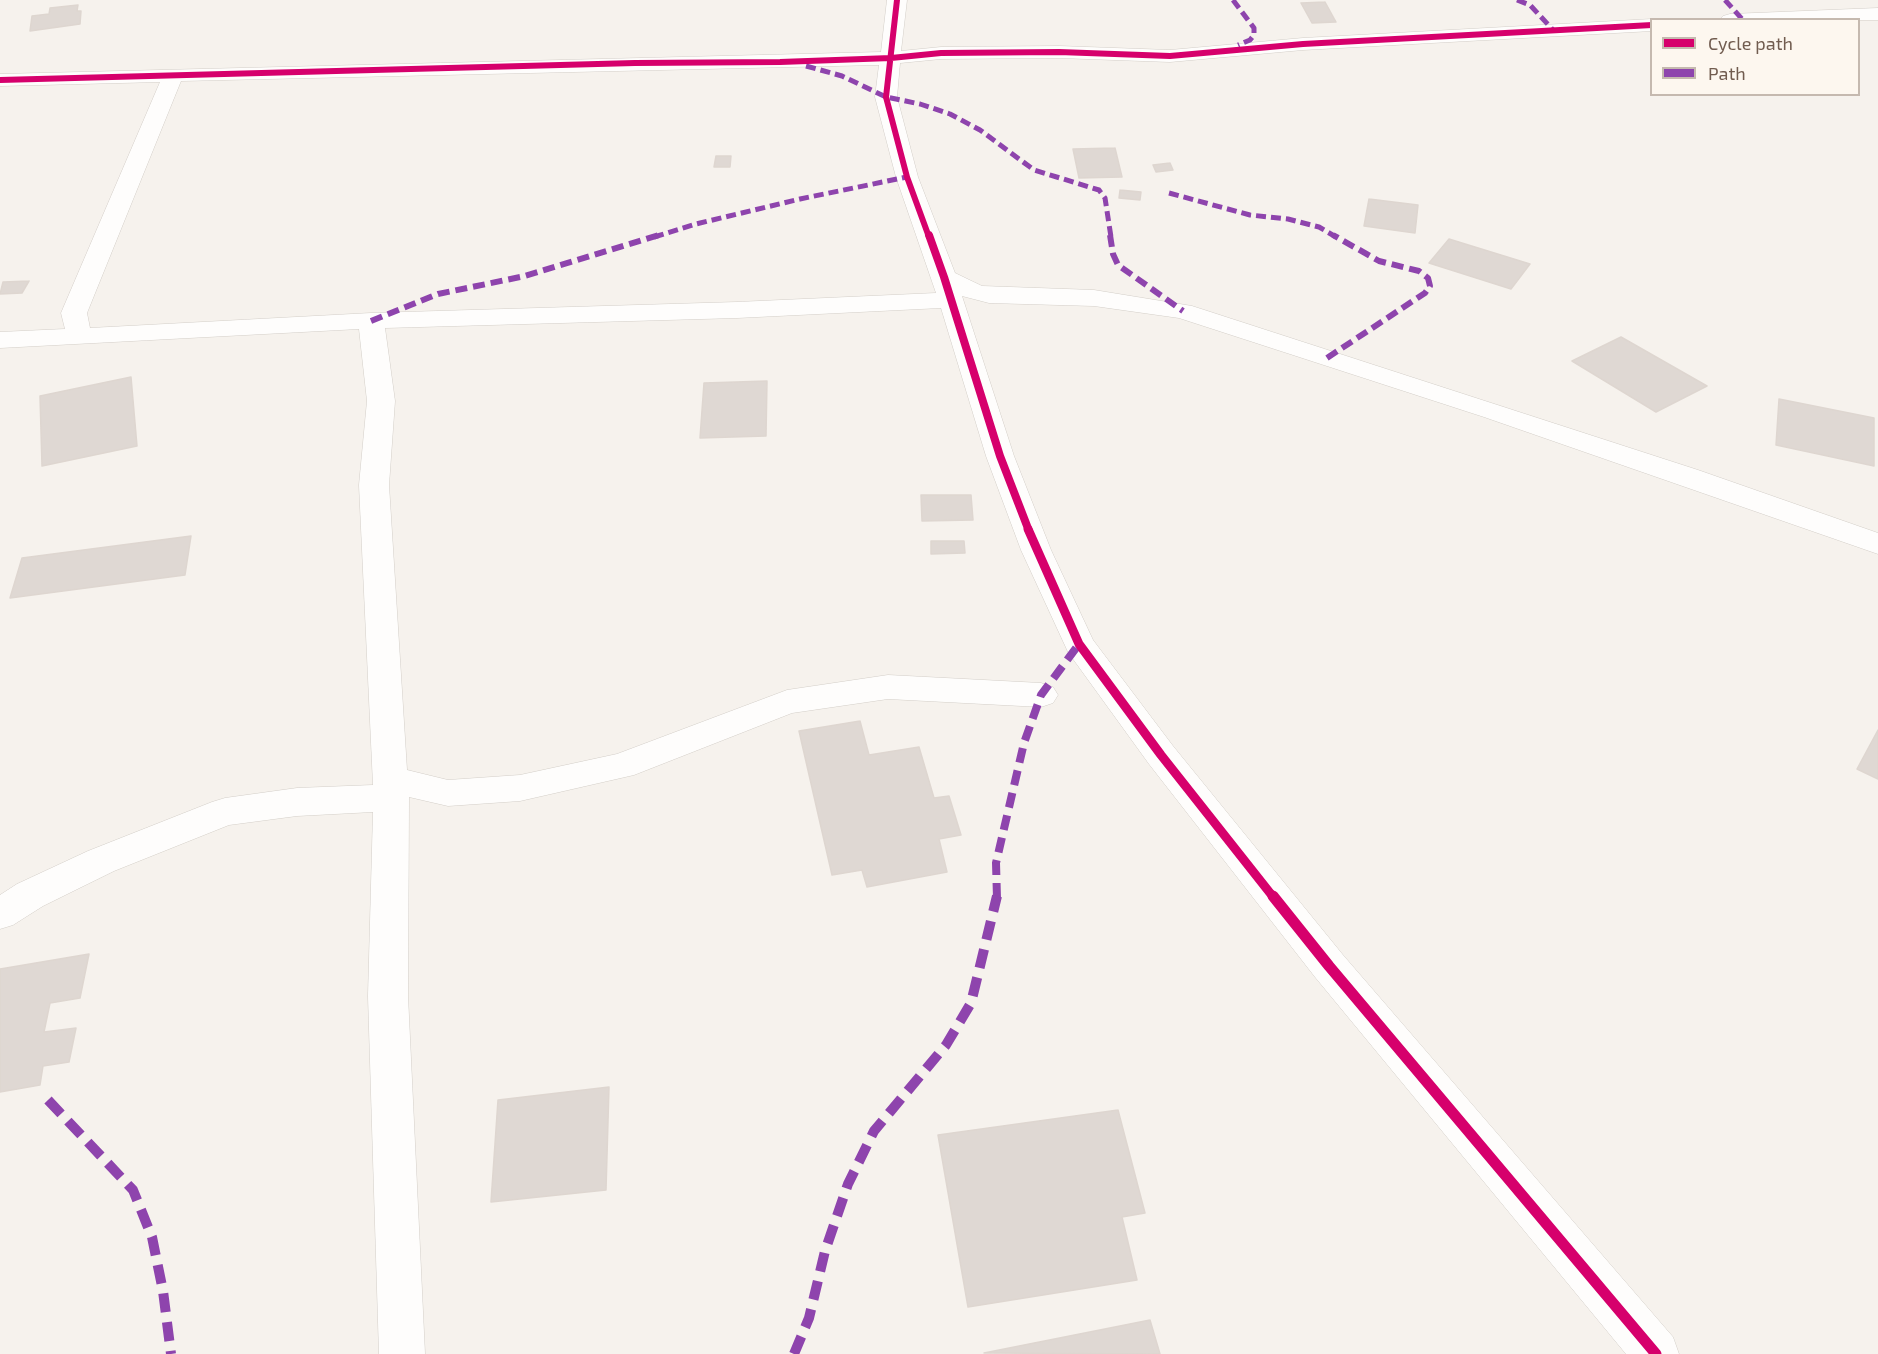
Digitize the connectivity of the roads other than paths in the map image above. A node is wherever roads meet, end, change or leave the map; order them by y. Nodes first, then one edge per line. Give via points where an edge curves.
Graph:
1 (897, 0) edge
2 (1878, 14) edge
3 (1779, 18) edge
4 (1650, 25) edge
5 (891, 58) junction
6 (173, 75) junction
7 (0, 80) edge
8 (947, 289) junction
9 (371, 321) junction
10 (79, 335) junction
11 (0, 340) edge
12 (1878, 544) edge
13 (1041, 695) dead end
14 (390, 788) junction
15 (0, 914) edge
16 (402, 1354) edge
17 (1656, 1354) edge

1 - 5 street
2 - 3 street
4 - 5 street via 1170,56 996,52
5 - 6 street
5 - 8 street via 886,97 906,177
6 - 7 street
6 - 10 street via 74,313
8 - 9 street via 726,310
8 - 12 street via 989,295 1094,298 1183,311 1516,418
8 - 17 street via 1000,456 1036,550 1079,644 1161,755 1329,966
9 - 10 street
9 - 14 street via 381,401 374,485
10 - 11 street
13 - 14 street via 888,687 788,702 622,766 520,788 448,793
14 - 15 street via 225,812 101,861
14 - 16 street via 388,996

